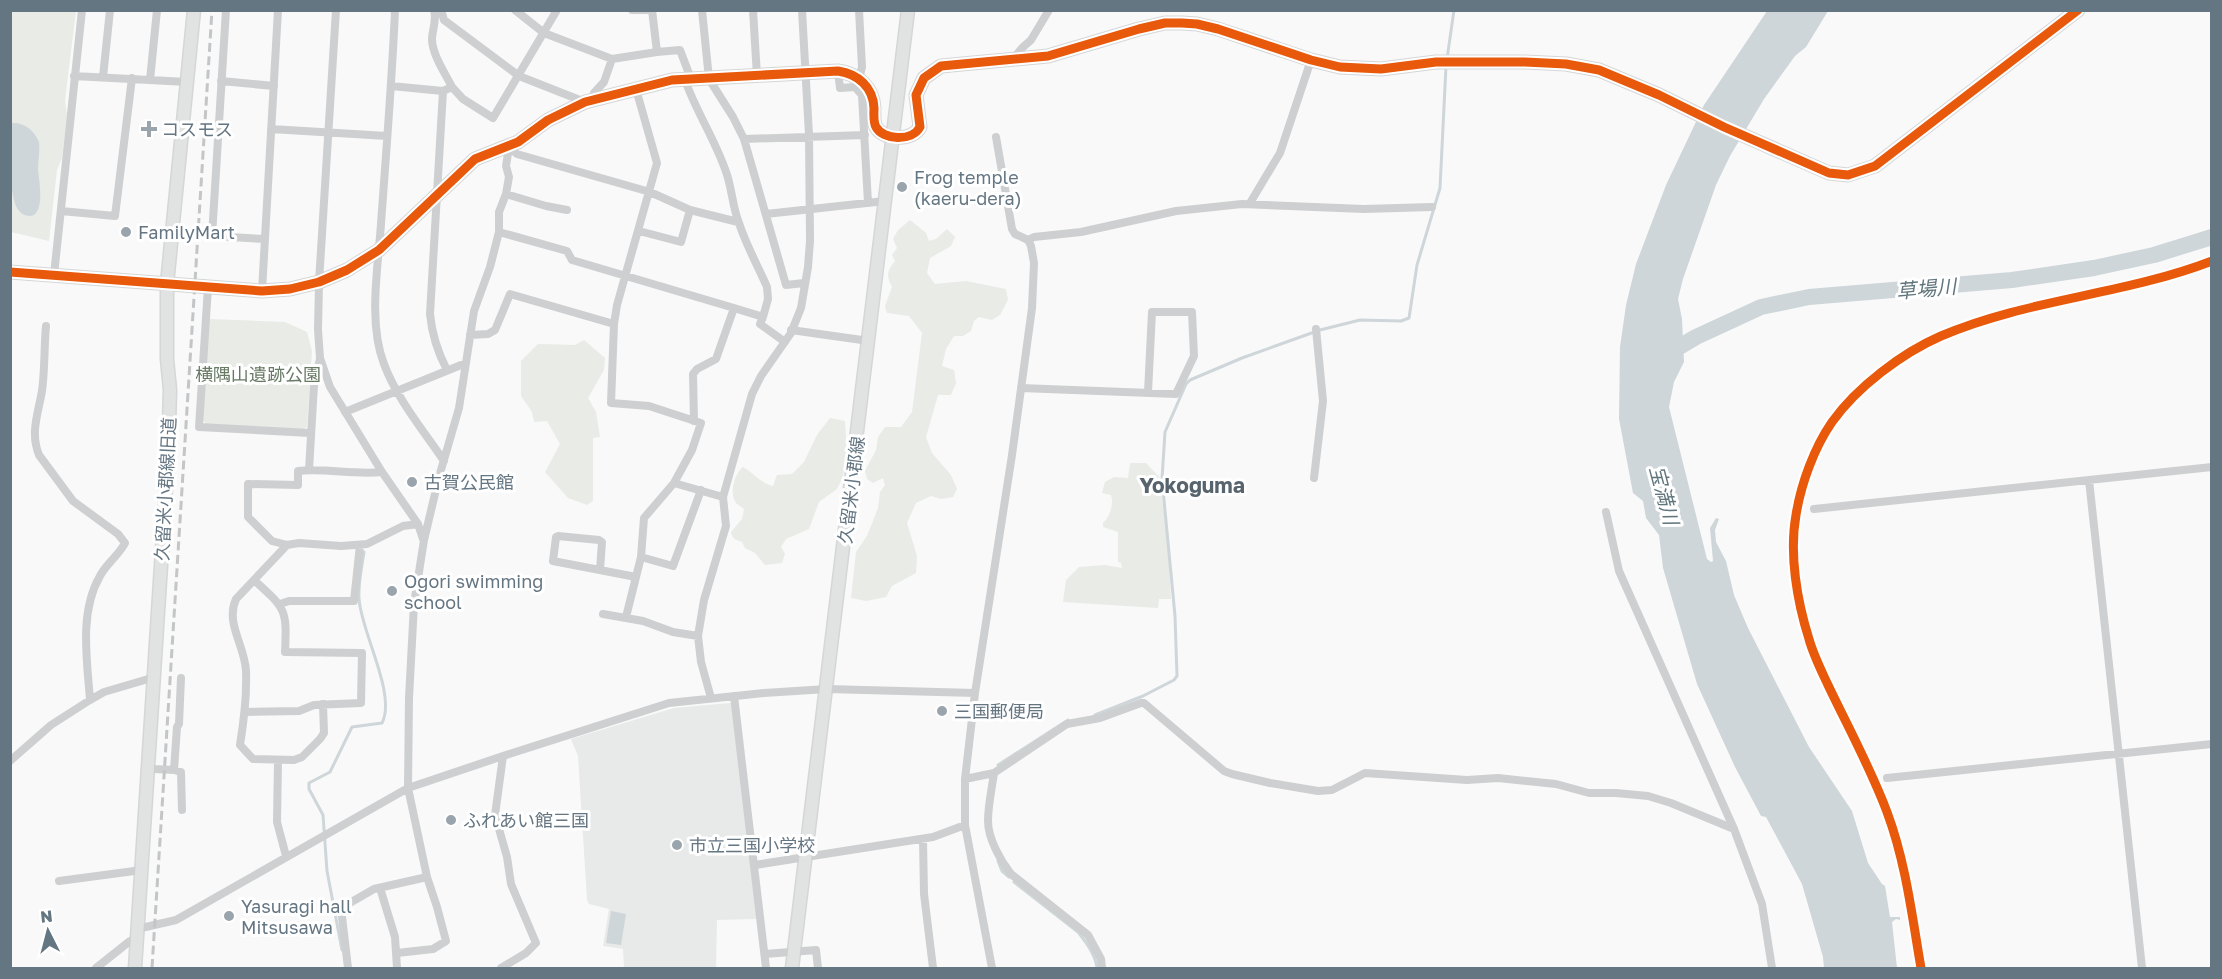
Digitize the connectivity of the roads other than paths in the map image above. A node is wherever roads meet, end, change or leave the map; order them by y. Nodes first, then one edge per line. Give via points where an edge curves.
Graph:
1 (82, 10) edge
2 (110, 10) edge
3 (157, 10) edge
4 (194, 10) edge
5 (226, 10) edge
6 (278, 10) edge
7 (336, 10) edge
8 (395, 10) edge
9 (434, 10) edge
10 (441, 10) edge
11 (515, 10) edge
12 (557, 10) edge
13 (632, 10) edge
14 (651, 10) edge
15 (702, 10) edge
16 (753, 10) edge
17 (802, 10) edge
18 (859, 10) edge
19 (908, 10) edge
20 (1049, 10) edge
21 (2078, 10) edge
22 (544, 33) junction
23 (657, 52) junction
24 (1014, 58) junction
25 (612, 59) junction
26 (1311, 60) junction
27 (838, 71) junction
28 (805, 73) junction
29 (757, 75) junction
30 (74, 76) junction
31 (519, 76) junction
32 (103, 77) junction
33 (132, 78) junction
34 (688, 79) junction
35 (710, 79) junction
36 (859, 79) junction
37 (150, 80) junction
38 (221, 81) junction
39 (187, 82) junction
40 (274, 86) junction
41 (391, 86) junction
42 (447, 89) junction
43 (636, 89) junction
44 (589, 101) junction
45 (271, 129) junction
46 (328, 133) junction
47 (809, 135) junction
48 (865, 135) junction
49 (387, 136) junction
50 (893, 136) junction
51 (996, 136) dead end
52 (744, 139) junction
53 (509, 147) junction
54 (650, 192) junction
55 (437, 193) junction
56 (506, 194) junction
57 (885, 201) junction
58 (868, 203) junction
59 (1250, 203) junction
60 (1432, 207) dead end
61 (567, 210) dead end
62 (690, 210) junction
63 (810, 210) junction
64 (61, 211) junction
65 (766, 214) junction
66 (738, 222) junction
67 (639, 231) junction
68 (499, 232) junction
69 (264, 239) junction
70 (1028, 240) junction
71 (379, 250) junction
72 (2211, 261) edge
73 (10, 272) edge
74 (54, 275) junction
75 (626, 277) junction
76 (319, 282) junction
77 (804, 283) junction
78 (167, 284) junction
79 (208, 287) junction
80 (262, 291) junction
81 (734, 309) junction
82 (763, 317) junction
83 (614, 324) junction
84 (46, 326) dead end
85 (1316, 329) dead end
86 (791, 330) junction
87 (470, 335) junction
88 (869, 341) junction
89 (785, 342) junction
90 (320, 358) junction
91 (466, 363) junction
92 (447, 370) junction
93 (1021, 388) junction
94 (397, 391) junction
95 (1148, 392) junction
96 (345, 412) junction
97 (694, 421) junction
98 (310, 433) junction
99 (444, 460) junction
100 (2211, 467) edge
101 (309, 470) junction
102 (382, 472) junction
103 (1314, 478) dead end
104 (2089, 480) junction
105 (674, 483) junction
106 (701, 490) junction
107 (723, 497) junction
108 (1814, 509) dead end
109 (1606, 512) dead end
110 (418, 524) junction
111 (424, 540) junction
112 (287, 545) junction
113 (360, 545) junction
114 (641, 557) junction
115 (600, 570) junction
116 (636, 577) junction
117 (254, 580) junction
118 (280, 604) junction
119 (603, 614) dead end
120 (626, 617) junction
121 (698, 636) junction
122 (154, 677) junction
123 (181, 678) dead end
124 (826, 689) junction
125 (975, 693) junction
126 (734, 696) junction
127 (711, 698) junction
128 (90, 700) junction
129 (323, 704) junction
130 (246, 712) junction
131 (2211, 744) edge
132 (2119, 754) junction
133 (503, 756) junction
134 (278, 760) junction
135 (10, 761) edge
136 (148, 766) junction
137 (174, 770) junction
138 (994, 772) junction
139 (1887, 778) dead end
140 (965, 779) junction
141 (408, 788) junction
142 (182, 810) dead end
143 (965, 825) junction
144 (1734, 829) junction
145 (922, 839) junction
146 (286, 856) junction
147 (806, 859) junction
148 (755, 865) junction
149 (142, 870) junction
150 (427, 877) junction
151 (58, 881) dead end
152 (380, 888) junction
153 (137, 934) junction
154 (795, 951) junction
155 (397, 953) junction
156 (765, 954) junction
157 (96, 969) edge
158 (135, 969) edge
159 (348, 969) edge
160 (397, 969) edge
161 (501, 969) edge
162 (766, 969) edge
163 (792, 969) edge
164 (818, 969) edge
165 (933, 969) edge
166 (992, 969) edge
167 (1102, 969) edge
168 (1772, 969) edge
169 (1921, 969) edge
170 (2142, 969) edge

1 - 30 street
2 - 32 street
3 - 37 street
4 - 39 street, 久留米小郡線旧道
5 - 38 street
6 - 40 street
7 - 46 street
8 - 41 street
9 - 42 street via 432,39
10 - 31 street via 444,20
11 - 22 street
12 - 22 street
13 - 14 street
14 - 23 street
15 - 35 street
16 - 29 street
17 - 28 street
18 - 36 street
19 - 50 street, 久留米小郡線
20 - 24 street via 1031,40
21 - 26 street via 1875,166 1848,175 1829,173 1599,70 1525,62 1358,69
22 - 25 street
22 - 31 street
23 - 25 street
23 - 34 street via 680,50
24 - 26 street via 1048,56 1139,29 1182,22 1218,29
24 - 50 street via 952,63 932,71 916,95 918,132 907,138
25 - 44 street via 604,82
26 - 59 street via 1280,153
27 - 28 street
27 - 36 street
27 - 48 street via 840,88 855,87 862,95
28 - 29 street
28 - 47 street
29 - 35 street
30 - 32 street
30 - 64 street
31 - 42 street via 493,118
31 - 44 street
32 - 33 street
33 - 37 street
33 - 64 street via 115,216
34 - 35 street
34 - 43 street
34 - 66 street via 694,107 713,138 727,174
35 - 52 street
36 - 50 street via 872,96 876,127
37 - 39 street
38 - 40 street
38 - 69 street via 212,236
39 - 78 street, 久留米小郡線旧道
40 - 45 street
41 - 42 street
41 - 49 street
42 - 55 street
43 - 44 street
43 - 54 street via 657,163
44 - 53 street via 548,120
45 - 46 street
45 - 69 street
46 - 49 street
46 - 76 street
47 - 48 street
47 - 52 street
47 - 63 street
48 - 58 street
49 - 71 street
50 - 57 street, 久留米小郡線
51 - 70 street via 1012,229
52 - 65 street
53 - 54 street via 517,154
53 - 55 street via 475,159
53 - 56 street
54 - 62 street
54 - 67 street
55 - 71 street
55 - 92 street via 430,314 436,349
56 - 61 street
56 - 68 street via 499,212
57 - 58 street
57 - 88 street, 久留米小郡線
58 - 63 street
59 - 60 street via 1353,209
59 - 70 street via 1176,211
62 - 66 street
62 - 67 street via 681,242
63 - 65 street
63 - 77 street
64 - 74 street
65 - 77 street via 786,285
66 - 82 street via 769,293
67 - 75 street
68 - 75 street via 567,251 572,260
68 - 87 street
69 - 80 street
70 - 93 street via 1034,275
71 - 76 street
71 - 94 street via 377,341
72 - 169 street via 1975,323 1940,336 1884,370 1848,403 1832,422 1810,468 1794,525 1800,602 1809,639 1898,844
73 - 74 street
74 - 78 street
75 - 81 street
75 - 83 street
76 - 80 street
76 - 90 street
77 - 86 street via 801,308
78 - 79 street
78 - 122 street, 久留米小郡線旧道 via 169,428
79 - 80 street
79 - 98 street via 199,427
81 - 82 street
81 - 97 street via 716,358 693,374
82 - 89 street via 760,324
83 - 87 street via 510,294 495,330
83 - 97 street via 611,403 649,406
84 - 128 street via 36,448 73,501 125,543 99,577 90,603 86,643
85 - 103 street via 1323,401
86 - 88 street
86 - 89 street
87 - 91 street
88 - 124 street, 久留米小郡線
89 - 107 street via 752,394
90 - 96 street via 330,387
90 - 98 street
91 - 92 street
91 - 99 street via 459,408
92 - 94 street
93 - 95 street
93 - 125 street
94 - 96 street
94 - 99 street
95 - 95 street via 1176,394 1183,383 1194,356 1192,312 1152,312
96 - 102 street
97 - 105 street via 701,423
98 - 101 street
99 - 111 street
100 - 104 street
101 - 102 street
101 - 112 street via 298,471 298,485 248,484 248,517 272,541
102 - 110 street
104 - 108 street
104 - 132 street
105 - 106 street
105 - 114 street via 644,518
106 - 107 street
106 - 114 street via 673,566
107 - 121 street via 726,526 704,600
109 - 144 street via 1619,571
110 - 111 street
110 - 113 street
111 - 141 street via 414,604
112 - 113 street
112 - 117 street
113 - 118 street via 354,601
114 - 116 street
115 - 115 street via 553,561 555,537 602,542
115 - 116 street
116 - 120 street
117 - 118 street
117 - 130 street via 231,609 246,669
118 - 129 street via 287,623 285,652 362,653 361,703
119 - 120 street
120 - 121 street
121 - 127 street
122 - 128 street
122 - 136 street, 久留米小郡線旧道
123 - 137 street
124 - 125 street
124 - 126 street
124 - 147 street, 久留米小郡線
125 - 140 street
126 - 127 street
126 - 148 street
127 - 133 street via 669,704
128 - 135 street via 51,725
129 - 130 street via 299,711
129 - 134 street via 324,733 320,740 302,757
130 - 134 street via 240,745 253,759
131 - 132 street
132 - 139 street
132 - 170 street
133 - 141 street
133 - 161 street via 495,815 511,884 536,943
134 - 146 street via 277,822
136 - 137 street
136 - 149 street, 久留米小郡線旧道
137 - 142 street via 181,772
138 - 140 street
138 - 144 street via 1067,724 1144,703 1224,771 1270,783 1318,791 1332,790 1365,773 1467,780 1498,778 1556,784 1589,793 1648,795
138 - 167 street via 989,831 1004,866 1088,935
140 - 143 street
141 - 146 street
141 - 150 street
143 - 145 street
143 - 166 street
144 - 168 street via 1762,904
145 - 147 street
145 - 165 street
146 - 153 street via 176,920
147 - 148 street
147 - 154 street, 久留米小郡線
148 - 156 street
149 - 151 street
149 - 153 street, 久留米小郡線旧道
150 - 152 street
150 - 155 street via 446,941 433,949
152 - 155 street
152 - 159 street via 341,908
153 - 157 street
153 - 158 street, 久留米小郡線旧道
154 - 156 street
154 - 163 street, 久留米小郡線
154 - 164 street via 816,950
155 - 160 street
156 - 162 street

